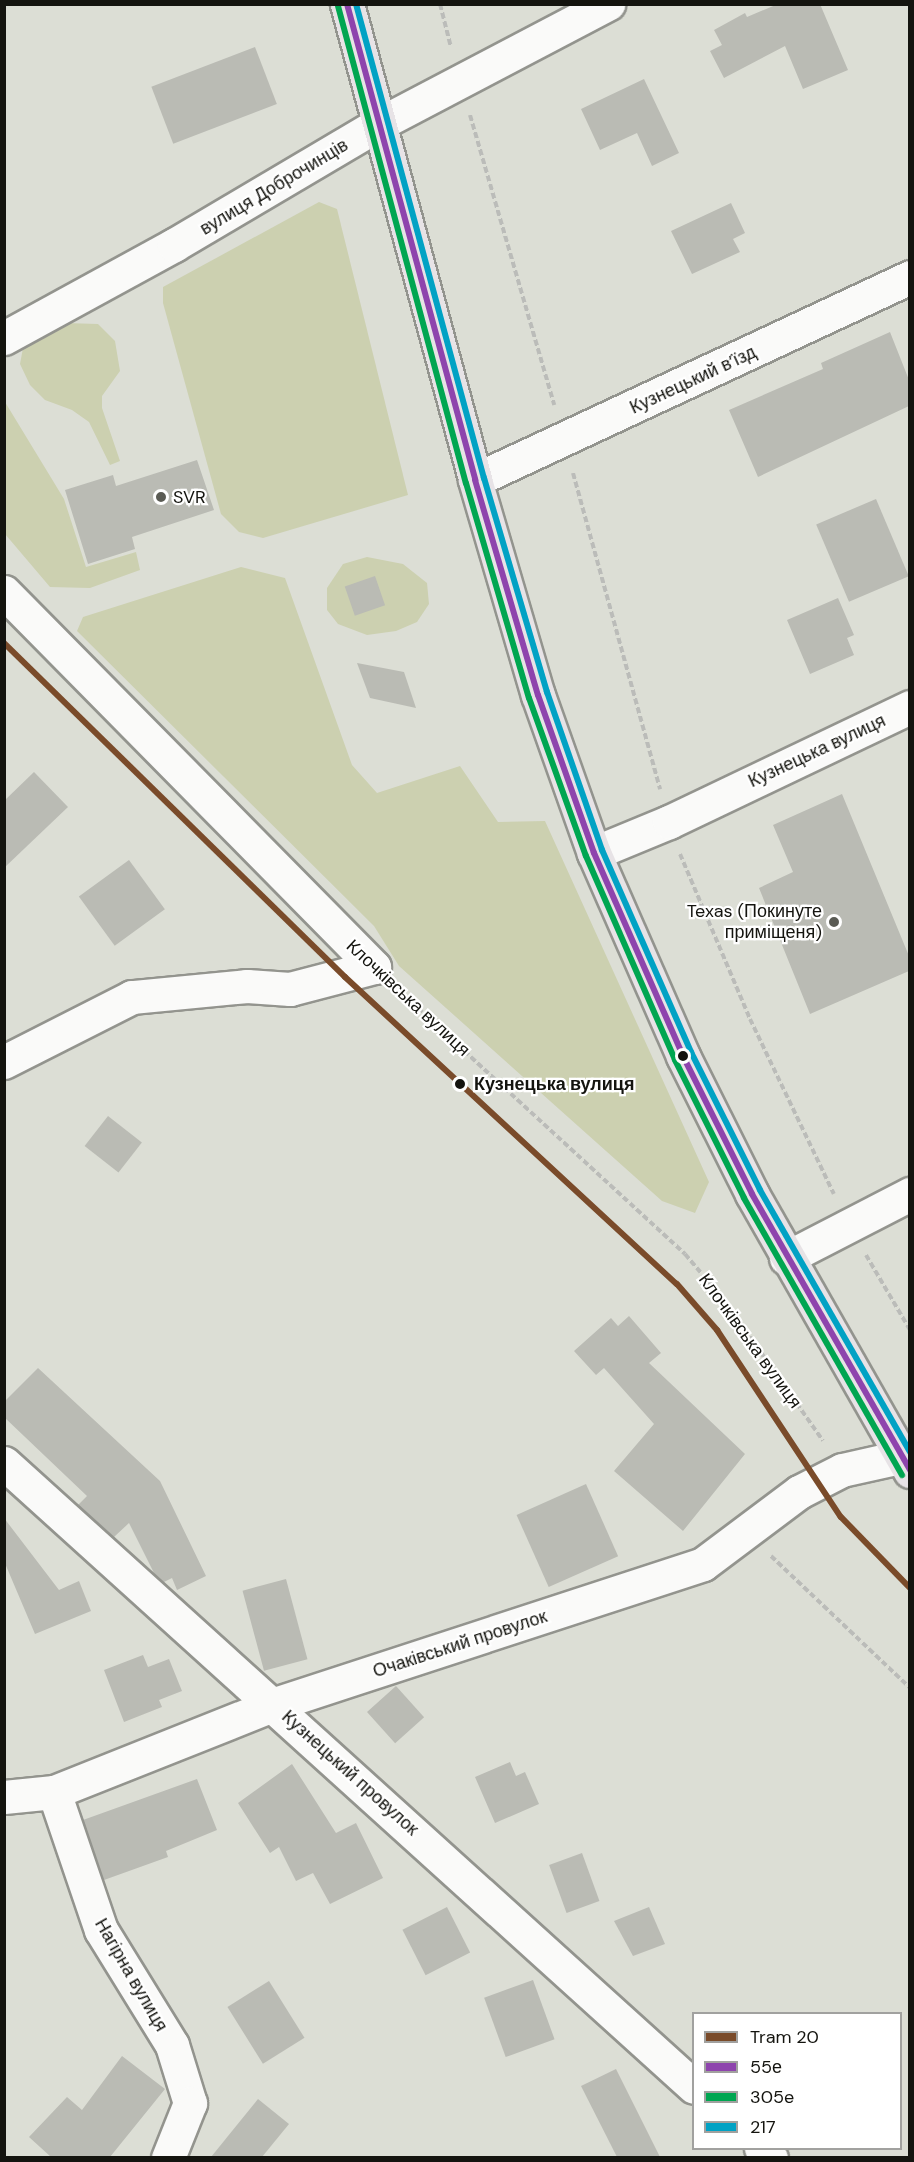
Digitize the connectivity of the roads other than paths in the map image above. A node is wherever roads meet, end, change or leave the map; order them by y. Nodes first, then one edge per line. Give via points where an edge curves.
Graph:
1 (347, 4) edge
2 (608, 4) edge
3 (379, 124) junction
4 (909, 277) edge
5 (4, 338) edge
6 (475, 480) junction
7 (4, 592) edge
8 (909, 707) edge
9 (594, 853) junction
10 (4, 1062) edge
11 (909, 1194) edge
12 (786, 1258) junction
13 (4, 1463) edge
14 (904, 1464) edge
15 (275, 1704) junction
16 (54, 1792) junction
17 (4, 1797) edge
18 (692, 2085) edge
19 (168, 2157) edge

1 - 3 main road
2 - 3 street, вулиця Доброчинців
3 - 5 street, вулиця Доброчинців via 174,245
3 - 6 main road
4 - 6 street, Кузнецький в’їзд
6 - 9 main road via 538,695
7 - 10 street, Клочківська вулиця via 374,967 290,989 247,986 132,997
8 - 9 street, Кузнецька вулиця via 669,822
9 - 12 main road via 683,1056
11 - 12 street
12 - 14 main road
13 - 15 street, Кузнецький провулок
14 - 15 street, Очаківський провулок via 842,1470 799,1492 703,1564
15 - 16 street, Очаківський провулок
15 - 18 street, Кузнецький провулок
16 - 17 street, Очаківський провулок
16 - 19 street, Нагірна вулиця via 101,1930 172,2045 190,2103

